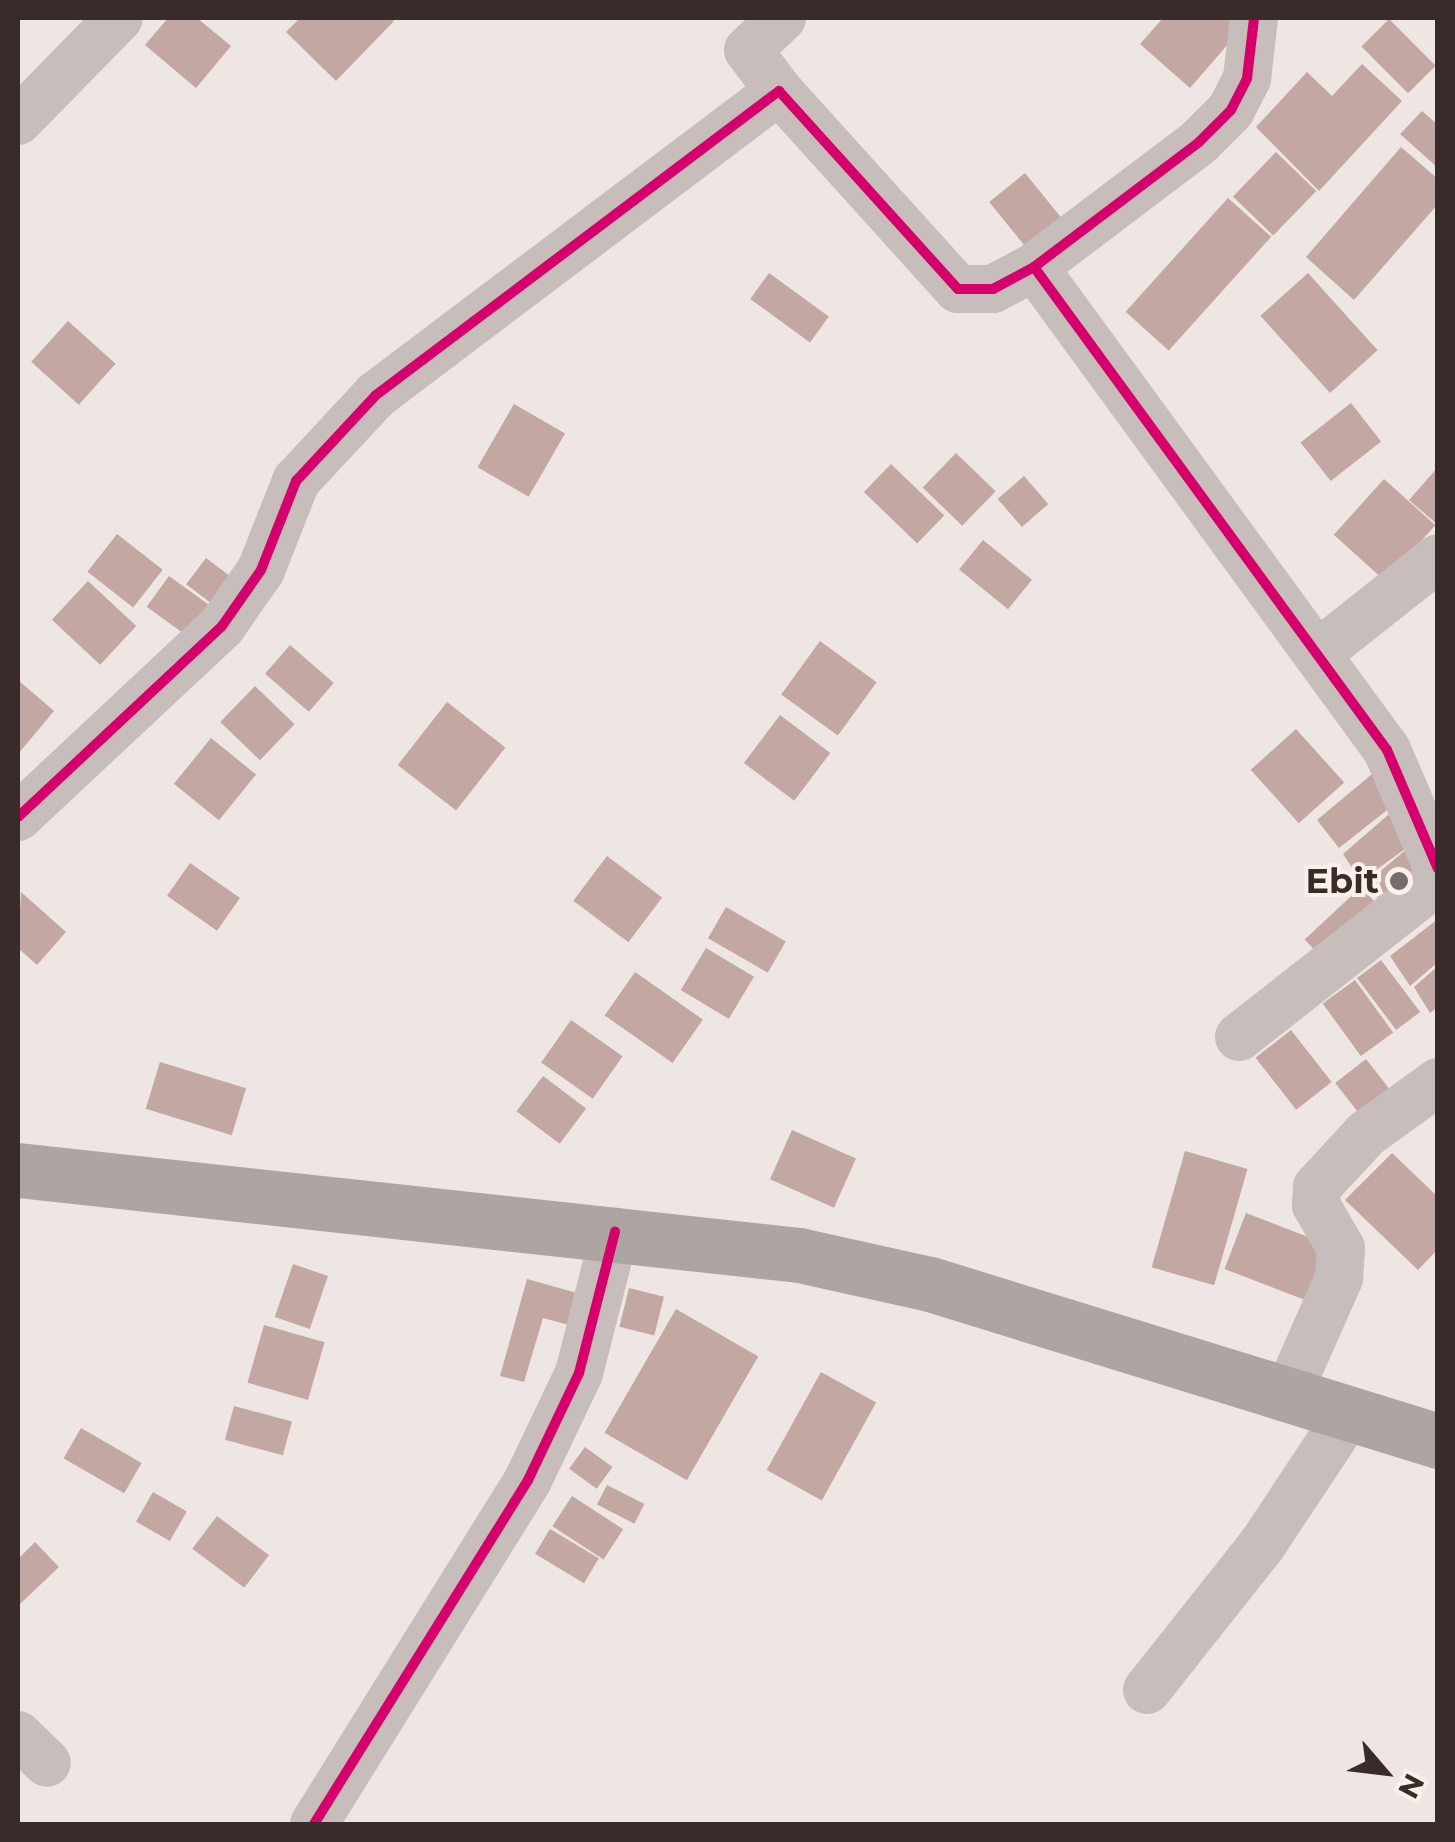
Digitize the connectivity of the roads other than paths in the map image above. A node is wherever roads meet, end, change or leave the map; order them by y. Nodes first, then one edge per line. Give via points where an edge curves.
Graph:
1 (119, 18) edge
2 (782, 18) edge
3 (1254, 18) edge
4 (780, 90) junction
5 (18, 120) edge
6 (1034, 266) junction
7 (1438, 558) edge
8 (1317, 654) junction
9 (18, 817) edge
10 (1438, 869) edge
11 (1438, 881) edge
12 (1239, 1036) dead end
13 (1438, 1082) edge
14 (18, 1170) edge
15 (615, 1232) junction
16 (1290, 1392) junction
17 (1350, 1412) junction
18 (1438, 1441) edge
19 (1147, 1690) dead end
20 (314, 1824) edge

1 - 5 street
2 - 4 street via 748,50
3 - 6 street via 1248,78 1231,110 1199,142
4 - 6 street via 958,288 993,290
4 - 9 street via 376,395 296,481 261,570 222,626
6 - 8 street
7 - 8 street
8 - 10 street via 1387,750
11 - 12 street
13 - 16 street via 1366,1134 1317,1187 1316,1205 1341,1248 1339,1278
14 - 15 highway
15 - 16 highway via 799,1255 930,1284
15 - 20 street via 593,1329 555,1426
16 - 17 highway
17 - 18 highway
17 - 19 street via 1262,1545

